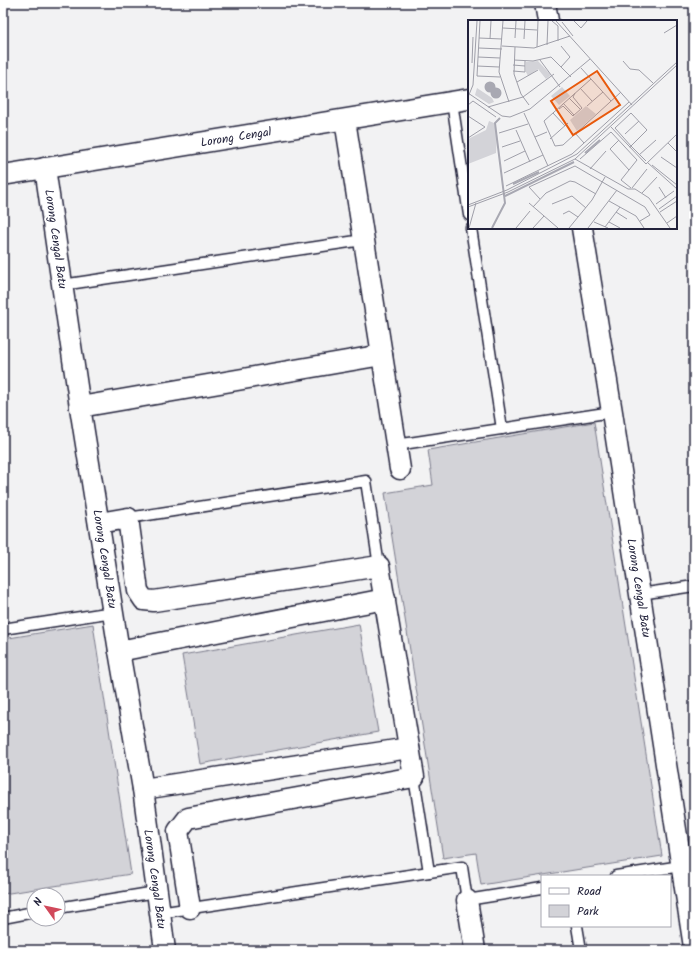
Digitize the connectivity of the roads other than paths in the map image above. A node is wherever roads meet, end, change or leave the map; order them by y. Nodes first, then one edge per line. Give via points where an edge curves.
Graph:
1 (545, 3) edge
2 (548, 20) edge
3 (460, 101) edge
4 (345, 120) junction
5 (45, 168) junction
6 (3, 175) edge
7 (468, 202) edge
8 (471, 229) edge
9 (582, 229) edge
10 (364, 240) junction
11 (62, 285) junction
12 (382, 354) junction
13 (80, 407) junction
14 (612, 412) junction
15 (502, 429) junction
16 (396, 445) junction
17 (400, 469) dead end
18 (128, 518) junction
19 (99, 523) junction
20 (379, 566) junction
21 (694, 586) edge
22 (640, 594) junction
23 (384, 599) junction
24 (113, 612) junction
25 (3, 629) edge
26 (119, 651) junction
27 (409, 748) junction
28 (414, 777) junction
29 (143, 790) junction
30 (681, 866) junction
31 (429, 872) junction
32 (622, 875) edge
33 (541, 888) edge
34 (156, 892) junction
35 (690, 898) edge
36 (467, 900) junction
37 (66, 907) edge
38 (190, 908) junction
39 (159, 913) junction
40 (26, 914) edge
41 (3, 918) edge
42 (577, 927) edge
43 (694, 947) edge
44 (165, 950) edge
45 (475, 950) edge
46 (581, 950) edge

1 - 2 street
3 - 4 street, Lorong Cengal
3 - 7 lane
4 - 5 street, Lorong Cengal
4 - 10 street
5 - 6 street, Lorong Cengal
5 - 11 street, Lorong Cengal Batu
8 - 15 lane
9 - 14 street, Lorong Cengal Batu
10 - 11 lane
10 - 12 street
11 - 13 street, Lorong Cengal Batu
12 - 13 street
12 - 16 street
13 - 19 street, Lorong Cengal Batu
14 - 15 lane
14 - 22 street, Lorong Cengal Batu
15 - 16 lane
16 - 17 street
18 - 19 street
18 - 20 street via 138,591 144,600 154,601
18 - 20 lane via 366,481
19 - 24 street, Lorong Cengal Batu
20 - 23 street
21 - 22 lane
22 - 30 street, Lorong Cengal Batu
23 - 26 street
23 - 27 street
24 - 25 lane
24 - 26 street, Lorong Cengal Batu
26 - 29 street, Lorong Cengal Batu
27 - 28 street
27 - 29 street
28 - 31 lane
28 - 38 street via 188,818 178,831
29 - 34 street, Lorong Cengal Batu
30 - 32 lane
30 - 35 street, Lorong Cengal Batu
31 - 36 lane via 462,867
31 - 38 lane
33 - 36 lane
34 - 37 lane
34 - 39 street, Lorong Cengal Batu
35 - 43 street, Lorong Cengal Batu
36 - 45 street
38 - 39 lane
39 - 44 street, Lorong Cengal Batu
40 - 41 lane
42 - 46 lane

